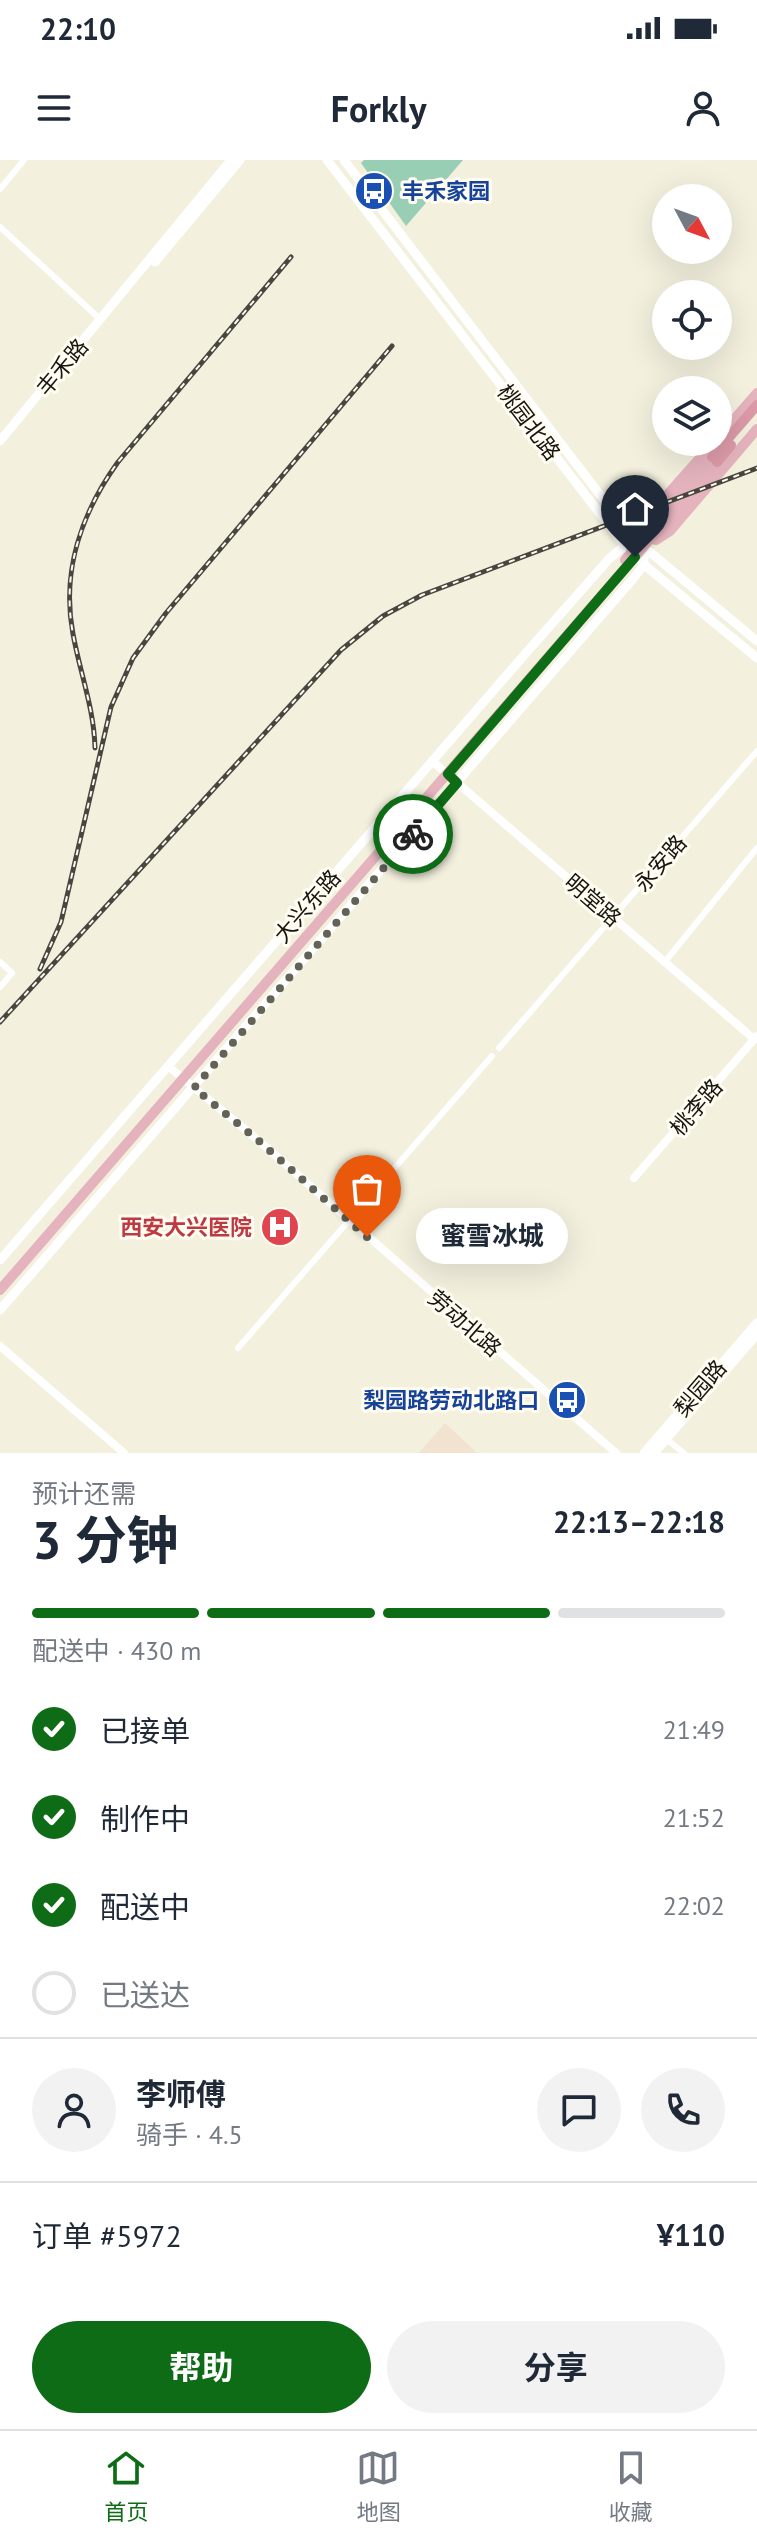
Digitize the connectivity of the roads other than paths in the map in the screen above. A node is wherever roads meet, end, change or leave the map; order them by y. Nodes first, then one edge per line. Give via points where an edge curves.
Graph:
1 (24, 160) edge
2 (231, 160) edge
3 (240, 160) edge
4 (327, 160) edge
5 (344, 160) edge
6 (0, 189) edge
7 (0, 227) edge
8 (125, 293) junction
9 (101, 320) junction
10 (757, 393) edge
11 (757, 405) edge
12 (757, 415) edge
13 (732, 422) edge
14 (757, 429) edge
15 (737, 434) junction
16 (0, 441) edge
17 (702, 456) edge
18 (715, 459) junction
19 (644, 548) junction
20 (633, 552) junction
21 (757, 641) edge
22 (757, 658) edge
23 (757, 751) edge
24 (432, 761) junction
25 (445, 772) junction
26 (457, 783) junction
27 (757, 848) edge
28 (613, 918) junction
29 (0, 962) edge
30 (664, 963) junction
31 (0, 987) edge
32 (755, 1038) edge
33 (499, 1048) dead end
34 (492, 1056) dead end
35 (168, 1066) junction
36 (180, 1076) junction
37 (194, 1088) junction
38 (634, 1178) dead end
39 (349, 1222) junction
40 (0, 1260) edge
41 (0, 1280) edge
42 (0, 1290) edge
43 (0, 1310) edge
44 (757, 1323) edge
45 (757, 1334) edge
46 (0, 1346) edge
47 (238, 1348) dead end
48 (666, 1439) junction
49 (124, 1453) edge
50 (616, 1453) edge
51 (644, 1453) edge
52 (654, 1453) edge
53 (684, 1453) edge

1 - 6 street
2 - 8 main road, 丰禾路
3 - 8 main road, 丰禾路
4 - 20 main road, 桃园北路
5 - 20 main road, 桃园北路
7 - 9 street
8 - 9 main road, 丰禾路
9 - 16 main road, 丰禾路
10 - 13 main road, 大兴东路
11 - 15 highway
12 - 15 highway
14 - 19 main road, 大兴东路 via 670,531
15 - 18 highway
17 - 20 main road, 大兴东路 via 640,527
18 - 19 main road, 大兴东路
18 - 20 main road, 大兴东路 via 645,531
19 - 20 main road, 大兴东路
19 - 21 main road
20 - 22 main road, 桃园北路
20 - 24 main road via 609,559
20 - 25 main road, 大兴东路
20 - 26 main road
23 - 28 street, 永安路
24 - 25 street, 明堂路
24 - 35 main road
25 - 26 street, 明堂路
25 - 36 main road, 大兴东路
26 - 28 street, 明堂路
26 - 37 main road
27 - 30 street
28 - 30 street, 明堂路
28 - 33 street, 永安路
29 - 31 street via 12,973
30 - 32 street, 明堂路
32 - 38 street, 桃李路
34 - 39 street
35 - 36 street, 劳动北路
35 - 40 main road
36 - 37 street, 劳动北路
36 - 41 main road, 大兴东路
36 - 42 main road, 大兴东路
37 - 39 street, 劳动北路
37 - 43 main road
39 - 47 street
39 - 50 street, 劳动北路
44 - 51 main road, 梨园路
45 - 48 main road, 梨园路
46 - 49 street
48 - 52 main road, 梨园路
48 - 53 street

